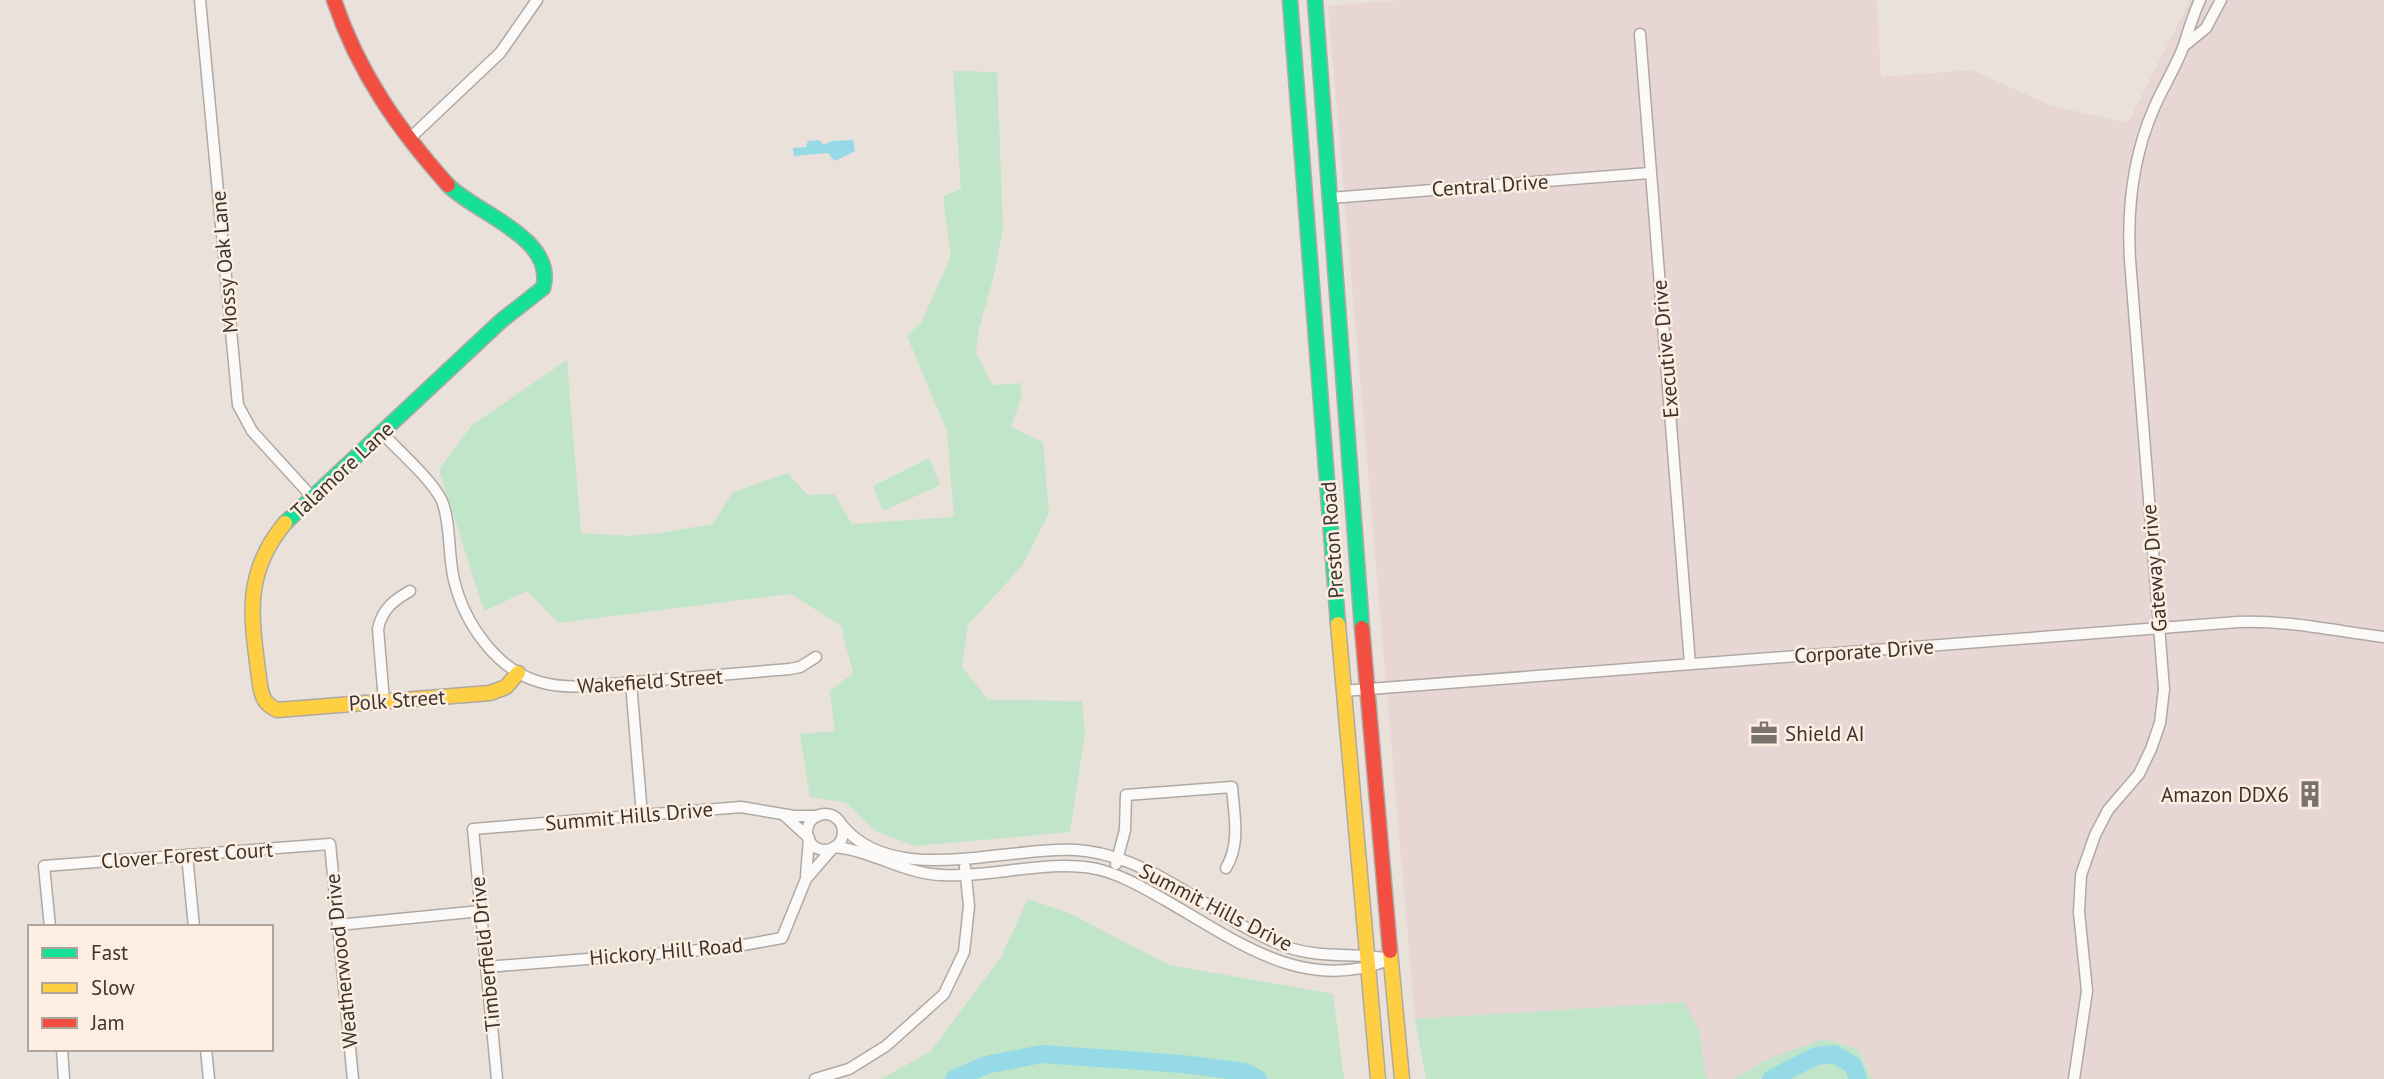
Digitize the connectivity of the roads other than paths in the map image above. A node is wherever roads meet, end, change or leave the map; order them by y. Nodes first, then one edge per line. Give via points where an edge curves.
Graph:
1 (200, 0) edge
2 (334, 0) edge
3 (537, 0) edge
4 (1290, 0) edge
5 (1315, 0) edge
6 (2200, 0) edge
7 (2221, 0) edge
8 (1640, 34) dead end
9 (2183, 46) junction
10 (408, 140) junction
11 (1650, 173) junction
12 (1304, 185) junction
13 (1330, 198) junction
14 (1343, 368) junction
15 (1318, 370) junction
16 (382, 433) junction
17 (312, 497) junction
18 (410, 591) dead end
19 (2159, 627) junction
20 (2384, 637) edge
21 (816, 657) dead end
22 (1690, 664) junction
23 (518, 673) junction
24 (631, 683) junction
25 (1367, 689) junction
26 (1343, 691) junction
27 (384, 701) junction
28 (268, 706) joint
29 (642, 815) junction
30 (784, 815) junction
31 (818, 816) junction
32 (842, 825) junction
33 (473, 829) joint
34 (809, 839) junction
35 (330, 844) joint
36 (833, 848) junction
37 (187, 855) junction
38 (964, 858) junction
39 (1118, 859) junction
40 (1226, 868) dead end
41 (966, 874) junction
42 (1113, 874) junction
43 (806, 879) junction
44 (481, 911) junction
45 (50, 925) edge
46 (194, 925) edge
47 (338, 925) junction
48 (1391, 959) junction
49 (1368, 961) junction
50 (486, 967) junction
51 (61, 1051) edge
52 (206, 1051) edge
53 (64, 1079) edge
54 (209, 1079) edge
55 (353, 1079) edge
56 (497, 1079) edge
57 (815, 1079) edge
58 (1378, 1079) edge
59 (1402, 1079) edge
60 (2074, 1079) edge

1 - 17 street, Mossy Oak Lane via 238,405 253,431
2 - 10 main road via 363,73
3 - 10 street via 500,53
4 - 12 main road, Preston Road
5 - 13 main road, Preston Road
6 - 9 street, Gateway Drive
7 - 9 street, Gateway Drive via 2206,28
8 - 11 street, Executive Drive
9 - 19 street, Gateway Drive via 2141,145 2129,223
10 - 16 main road, Talamore Lane via 466,201 525,240 545,273 543,288 501,321
11 - 13 street, Central Drive
11 - 22 street, Executive Drive
12 - 13 main road via 1319,198
12 - 15 main road, Preston Road
13 - 14 main road, Preston Road
14 - 15 main road
14 - 25 main road, Preston Road
15 - 26 main road, Preston Road
16 - 17 main road, Talamore Lane
16 - 23 street, Wakefield Street via 442,502 461,605 480,637
17 - 28 main road, Talamore Lane via 271,540 255,572 252,608 261,691
18 - 27 street via 394,600 380,619
19 - 20 street, Corporate Drive via 2266,621
19 - 22 street, Corporate Drive
19 - 60 street, Gateway Drive via 2164,688 2160,723 2139,774 2108,810 2095,835 2081,875 2079,912 2087,991
21 - 24 street, Wakefield Street via 790,669
22 - 25 street, Corporate Drive
23 - 24 street, Wakefield Street via 565,687
23 - 27 main road, Polk Street via 510,686 490,693
24 - 29 street
25 - 26 street, Corporate Drive
25 - 48 main road, Preston Road
26 - 49 main road, Preston Road
27 - 28 main road, Polk Street
29 - 30 street, Summit Hills Drive via 741,807
29 - 33 street, Summit Hills Drive
30 - 31 street, Summit Hills Drive
30 - 34 street
31 - 32 street via 832,816
31 - 34 street via 809,826
32 - 36 street via 842,838
32 - 38 street, Summit Hills Drive via 857,840 889,854
33 - 44 street, Timberfield Drive
34 - 36 street via 819,849
34 - 43 street, Hickory Hill Road
35 - 37 street, Clover Forest Court
35 - 47 street, Weatherwood Drive
36 - 41 street, Summit Hills Drive via 860,850 928,874
36 - 43 street, Hickory Hill Road
37 - 45 street, Clover Forest Court via 44,866
37 - 46 street
38 - 39 street, Summit Hills Drive via 1055,850
38 - 41 street
39 - 40 street via 1126,795 1232,787 1236,839
39 - 42 street
39 - 49 street, Summit Hills Drive via 1288,947
41 - 42 street, Summit Hills Drive via 1065,866
41 - 57 street via 969,906 964,952 944,994 886,1046 849,1069
42 - 49 street, Summit Hills Drive via 1276,961 1312,970
43 - 50 street, Hickory Hill Road via 782,938 727,948
44 - 47 street
44 - 50 street, Timberfield Drive
47 - 55 street, Weatherwood Drive
48 - 49 street, Summit Hills Drive
48 - 59 main road, Preston Road
49 - 58 main road, Preston Road
50 - 56 street, Timberfield Drive
51 - 53 street
52 - 54 street

